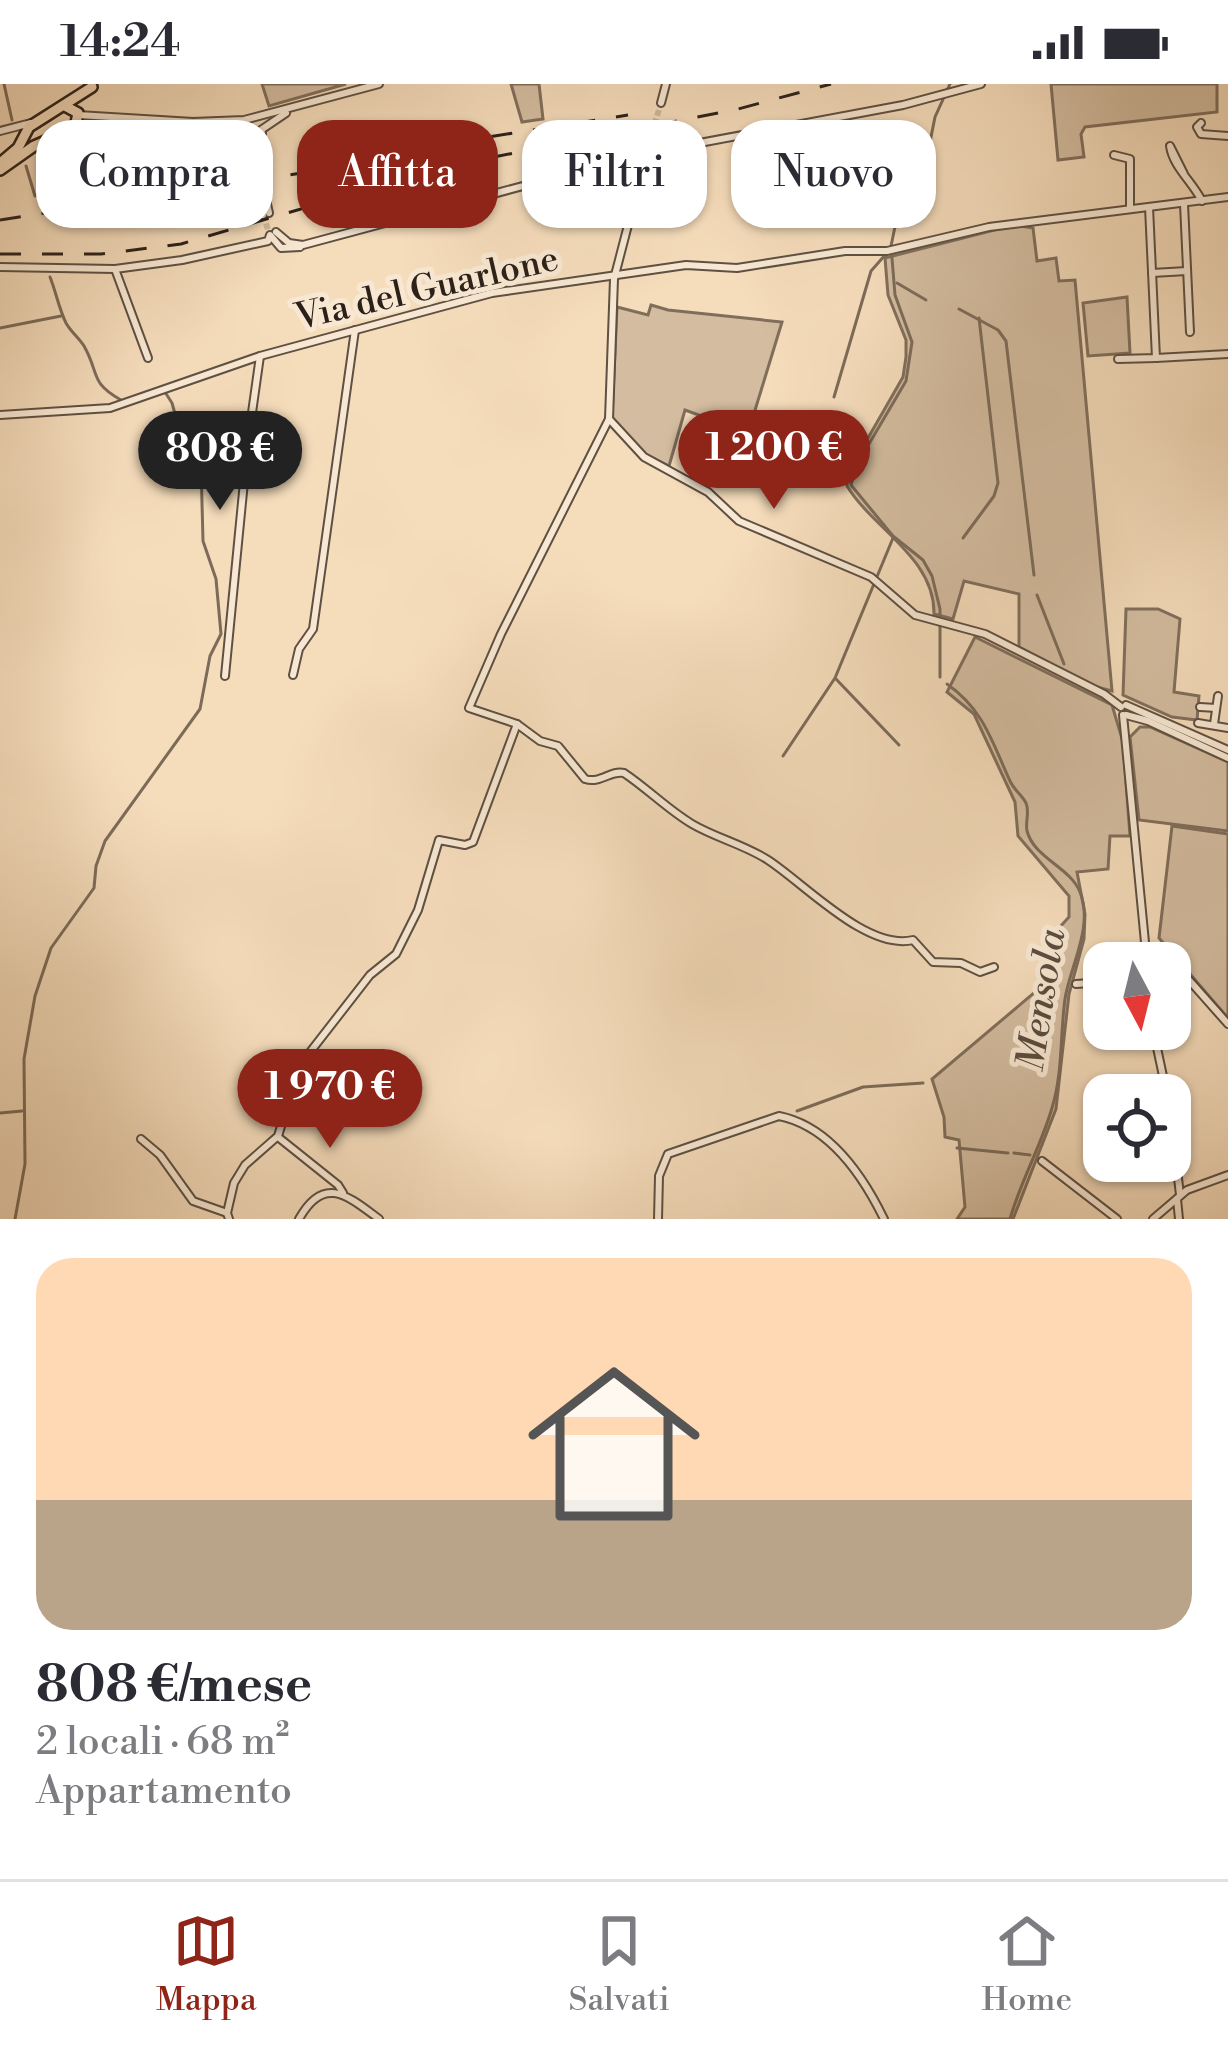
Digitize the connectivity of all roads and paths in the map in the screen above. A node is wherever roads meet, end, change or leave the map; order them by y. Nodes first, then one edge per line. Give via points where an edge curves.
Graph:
1 (379, 84) edge
2 (666, 84) edge
3 (981, 84) edge
4 (94, 86) edge
5 (661, 103) tunnel mouth
6 (294, 107) junction
7 (73, 111) junction
8 (260, 117) junction
9 (77, 120) edge
10 (143, 120) edge
11 (244, 120) edge
12 (261, 120) edge
13 (34, 122) junction
14 (273, 123) edge
15 (1201, 123) dead end
16 (3, 130) edge
17 (1228, 136) edge
18 (23, 138) junction
19 (707, 141) edge
20 (34, 146) joint
21 (1114, 155) dead end
22 (0, 166) edge
23 (1184, 174) dead end
24 (522, 186) edge
25 (1228, 197) edge
26 (1202, 200) junction
27 (1184, 203) junction
28 (1149, 207) junction
29 (1130, 209) junction
30 (627, 228) edge
31 (282, 244) junction
32 (239, 245) junction
33 (0, 267) edge
34 (115, 269) junction
35 (1187, 271) junction
36 (1153, 272) junction
37 (614, 279) junction
38 (355, 330) junction
39 (1190, 332) dead end
40 (1228, 354) edge
41 (260, 356) junction
42 (148, 358) dead end
43 (1156, 358) junction
44 (1118, 359) dead end
45 (0, 415) edge
46 (609, 419) junction
47 (293, 675) dead end
48 (225, 676) dead end
49 (1218, 696) dead end
50 (1200, 707) dead end
51 (1216, 708) junction
52 (1124, 710) junction
53 (1198, 723) dead end
54 (517, 724) junction
55 (1214, 724) junction
56 (1228, 728) edge
57 (1228, 754) edge
58 (1145, 942) edge
59 (994, 967) dead end
60 (1191, 982) edge
61 (1076, 984) dead end
62 (1083, 984) edge
63 (1228, 1024) edge
64 (278, 1136) junction
65 (141, 1139) dead end
66 (1042, 1160) dead end
67 (1228, 1175) edge
68 (1177, 1182) edge
69 (343, 1193) junction
70 (1178, 1197) junction
71 (228, 1216) edge
72 (299, 1219) edge
73 (379, 1219) edge
74 (658, 1219) edge
75 (884, 1219) edge
76 (1117, 1219) edge
77 (1153, 1219) edge
78 (1179, 1219) edge

1 - 6 street
2 - 5 street
3 - 19 street
4 - 7 main road
6 - 8 street
6 - 14 street
7 - 9 main road
7 - 10 street
7 - 13 main road
8 - 11 street
8 - 12 street
13 - 16 street
13 - 18 main road
15 - 17 street via 1201,134
16 - 18 street
18 - 20 main road
18 - 22 main road
20 - 22 main road
21 - 29 street via 1130,159
23 - 26 street
24 - 31 street
25 - 26 street, Via del Guarlone
26 - 27 street, Via del Guarlone
27 - 28 street, Via del Guarlone
27 - 35 street
28 - 29 street, Via del Guarlone
28 - 36 street
29 - 37 street, Via del Guarlone via 989,227 891,251 737,268 686,265
30 - 37 street
31 - 32 street
31 - 32 street via 273,234
32 - 34 street
33 - 34 street
34 - 42 street
35 - 36 street
35 - 39 street
36 - 43 street
37 - 38 street, Via del Guarlone via 492,293
37 - 46 street
38 - 41 street, Via del Guarlone
38 - 47 street via 314,629 298,649
40 - 43 street
41 - 45 street, Via del Guarlone via 110,408
41 - 48 street
43 - 44 street
46 - 52 street via 644,457 708,492 740,521 871,577 910,613 985,634
46 - 54 street via 471,701 471,710
49 - 51 street
50 - 51 street
51 - 55 street
52 - 57 street
52 - 58 street
53 - 55 street
54 - 59 street via 558,746 585,778 624,773 677,815 765,858 884,938 913,940 933,962 980,972
54 - 64 street via 473,842 440,840 396,954 300,1065
55 - 56 street
60 - 63 street
61 - 62 street
64 - 69 street
64 - 71 street via 239,1173
65 - 71 street via 193,1201
66 - 76 street
67 - 70 street
68 - 70 street
69 - 72 street via 321,1194
69 - 73 street
70 - 77 street
70 - 78 street
74 - 75 street via 668,1154 778,1116 810,1128 841,1155 866,1181

